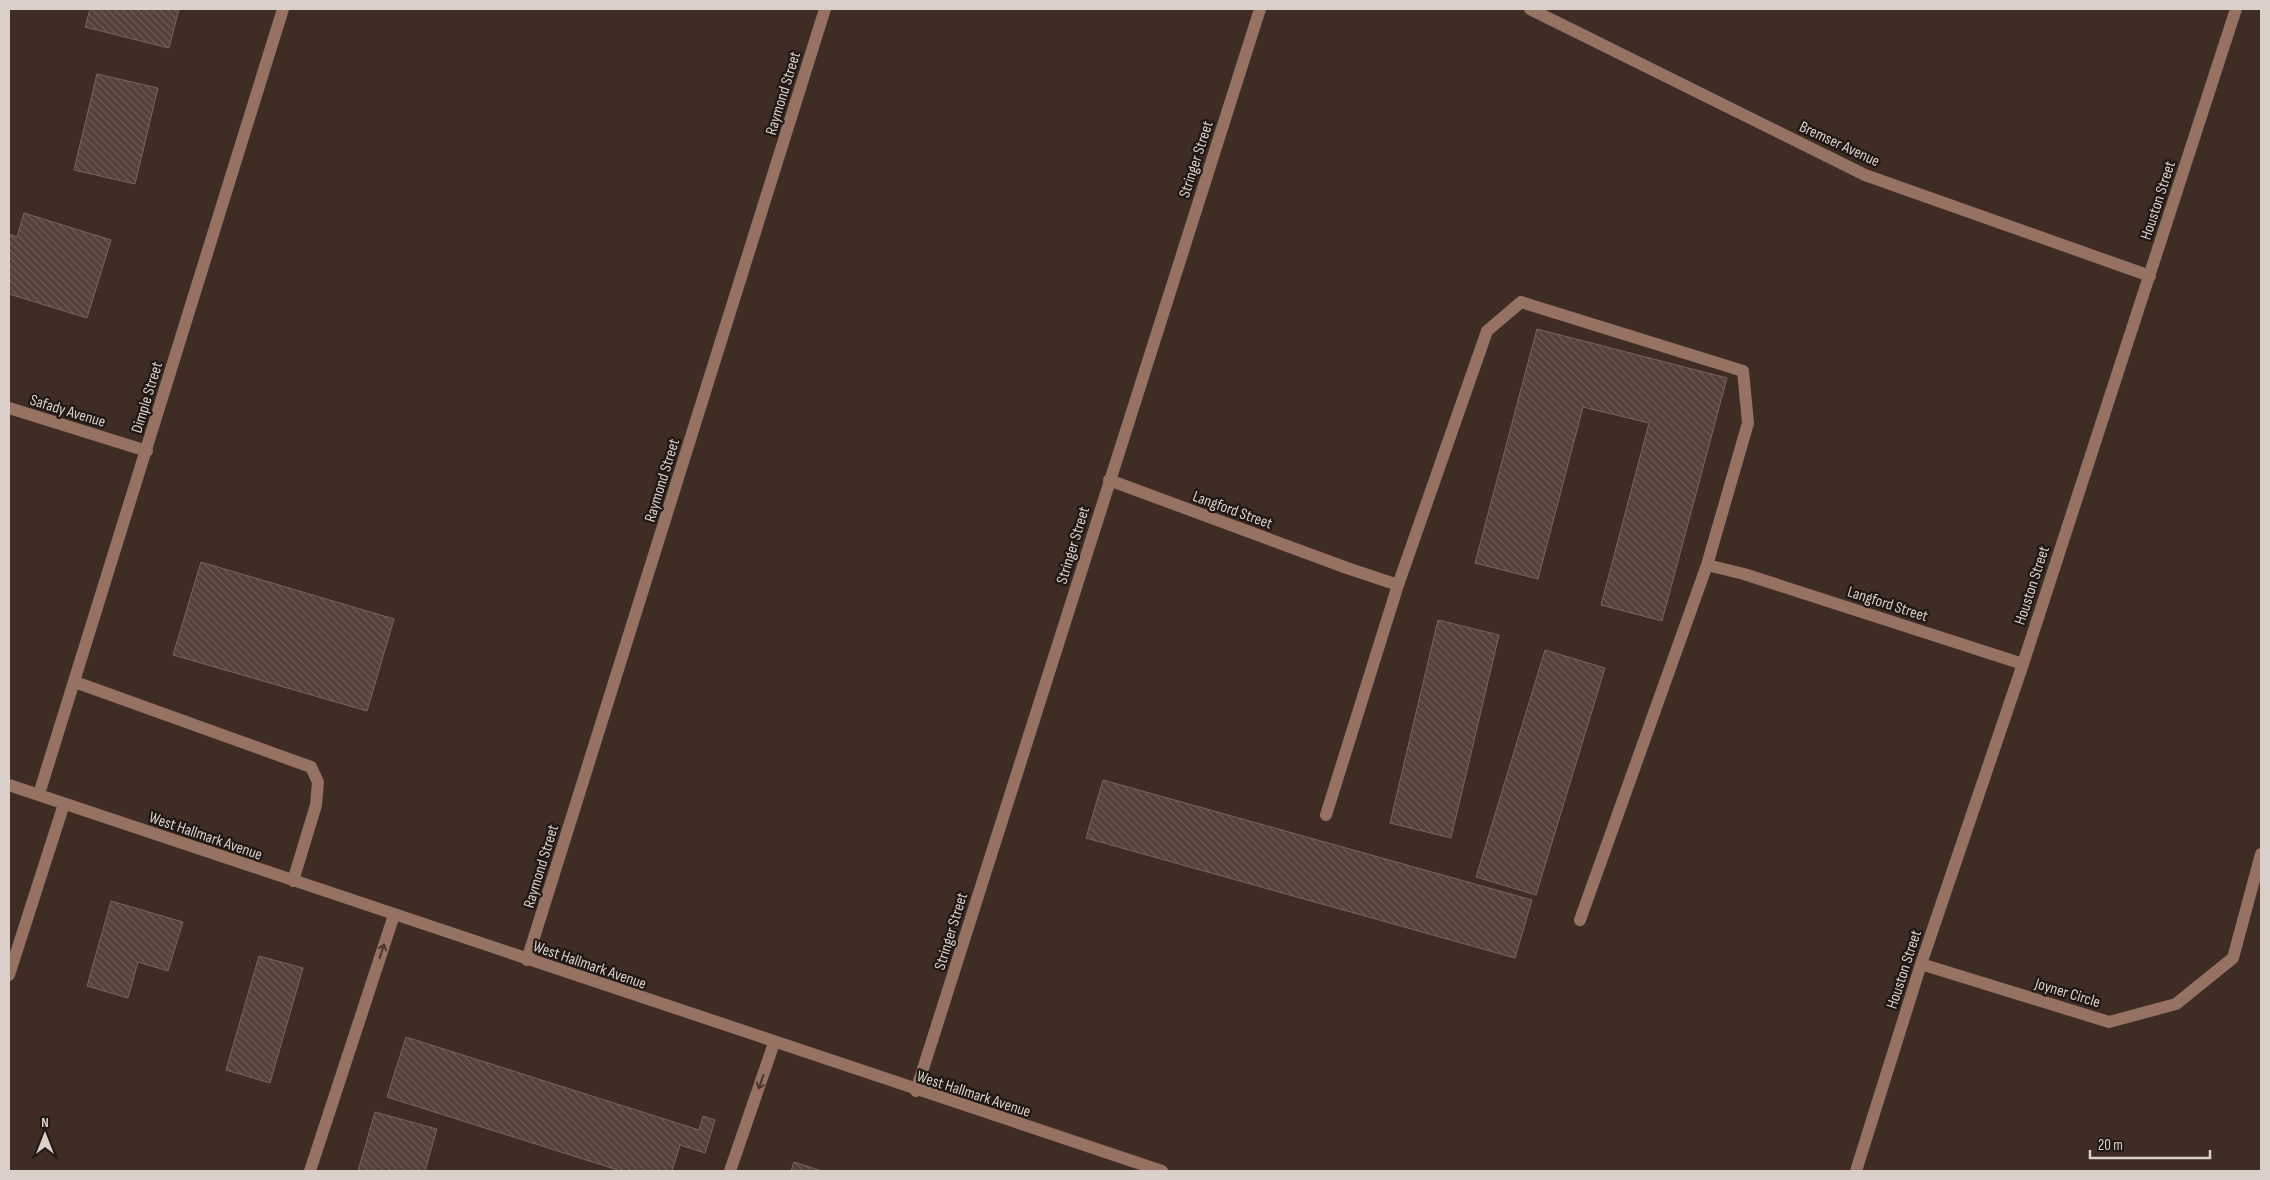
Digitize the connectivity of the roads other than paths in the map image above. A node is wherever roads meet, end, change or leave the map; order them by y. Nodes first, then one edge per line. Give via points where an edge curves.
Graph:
1 (283, 9) edge
2 (825, 9) edge
3 (1260, 9) edge
4 (1530, 9) edge
5 (2236, 9) edge
6 (2150, 276) junction
7 (9, 408) edge
8 (147, 451) junction
9 (1109, 480) junction
10 (1707, 565) junction
11 (1398, 585) junction
12 (2023, 664) junction
13 (74, 682) junction
14 (9, 785) edge
15 (39, 794) junction
16 (64, 804) junction
17 (1326, 815) dead end
18 (2261, 854) edge
19 (293, 881) junction
20 (394, 915) junction
21 (1580, 920) dead end
22 (527, 960) junction
23 (1922, 964) junction
24 (9, 975) edge
25 (774, 1043) junction
26 (916, 1091) junction
27 (310, 1171) edge
28 (730, 1171) edge
29 (1162, 1171) edge
30 (1856, 1171) edge

1 - 8 street, Dimple Street
2 - 22 street, Raymond Street
3 - 9 street, Stringer Street
4 - 6 street, Bremser Avenue via 1865,175
5 - 6 street, Houston Street
6 - 12 street, Houston Street
7 - 8 street, Safady Avenue
8 - 13 street, Dimple Street
9 - 11 street, Langford Street
9 - 26 street, Stringer Street
10 - 11 street via 1748,423 1743,372 1521,302 1487,332
10 - 12 street, Langford Street
10 - 21 street
11 - 17 street
12 - 23 street, Houston Street
13 - 15 street, Dimple Street
13 - 19 street via 311,767 318,782 316,805
14 - 15 street, West Hallmark Avenue
15 - 16 street, West Hallmark Avenue
16 - 19 street, West Hallmark Avenue
16 - 24 street
18 - 23 street, Joyner Circle via 2233,958 2176,1004 2109,1022
19 - 20 street, West Hallmark Avenue
20 - 22 street, West Hallmark Avenue
27 -> 20 street
22 - 25 street, West Hallmark Avenue
23 - 30 street, Houston Street
25 - 26 street, West Hallmark Avenue
25 -> 28 street
26 - 29 street, West Hallmark Avenue

